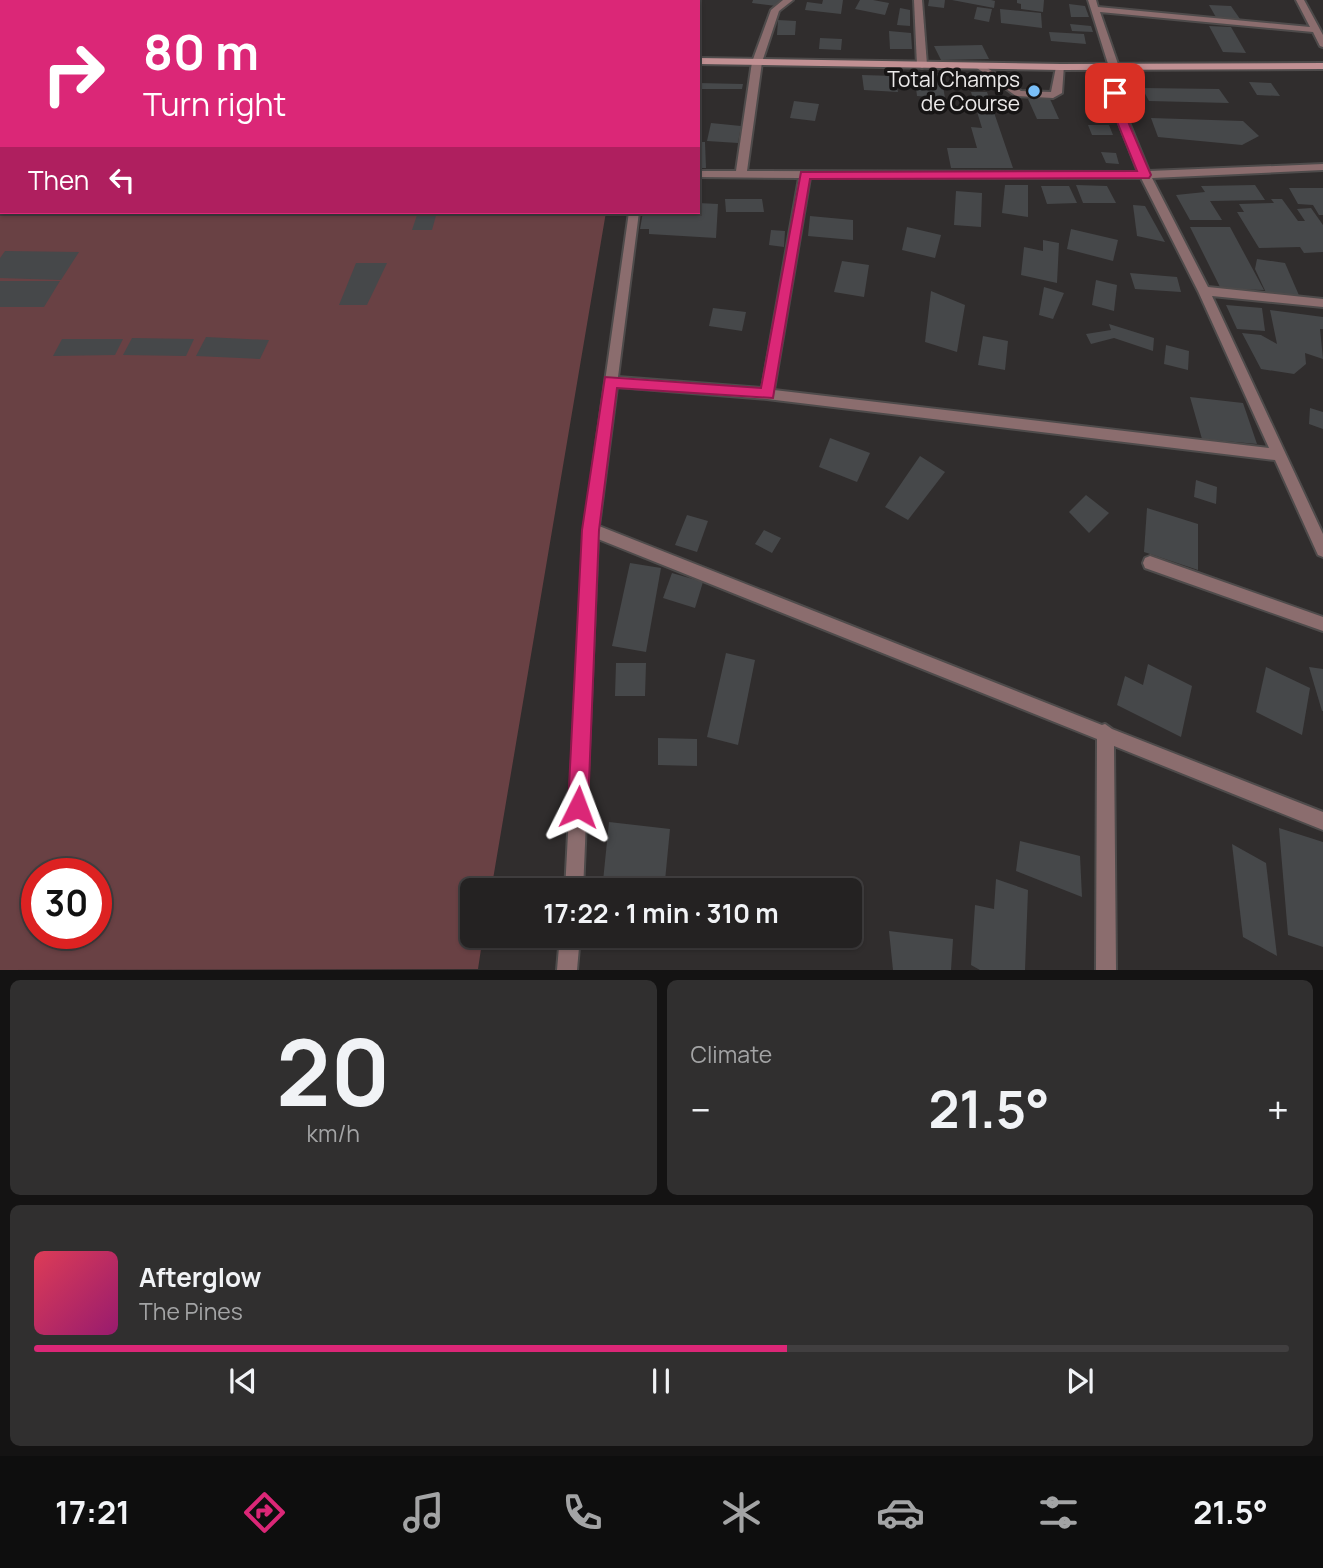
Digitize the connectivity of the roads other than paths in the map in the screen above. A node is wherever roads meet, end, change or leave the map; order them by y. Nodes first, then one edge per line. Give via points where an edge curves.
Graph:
1 (789, 0) edge
2 (918, 0) edge
3 (1300, 0) edge
4 (1093, 4) edge
5 (1315, 30) junction
6 (1323, 44) edge
7 (700, 61) edge
8 (757, 61) junction
9 (922, 65) junction
10 (980, 66) junction
11 (1323, 66) edge
12 (1062, 67) junction
13 (1114, 67) junction
14 (1323, 167) edge
15 (700, 174) edge
16 (741, 175) junction
17 (805, 175) junction
18 (1145, 175) junction
19 (634, 214) edge
20 (1204, 291) junction
21 (1323, 303) edge
22 (610, 381) junction
23 (767, 394) junction
24 (1279, 455) junction
25 (591, 530) junction
26 (1323, 550) edge
27 (1150, 563) dead end
28 (1323, 624) edge
29 (1105, 732) junction
30 (1323, 821) edge
31 (575, 878) edge
32 (569, 948) edge
33 (567, 970) edge
34 (1106, 970) edge

1 - 8 street via 773,14
2 - 9 street
3 - 5 street
4 - 5 street
4 - 13 street
5 - 6 street
7 - 8 street
8 - 9 street
8 - 16 street
9 - 10 street
10 - 12 street
10 - 12 street via 1019,94 1052,95 1057,93
11 - 13 street
12 - 13 street
13 - 18 street via 1118,108
14 - 18 street
15 - 16 street
16 - 17 street
17 - 18 street
17 - 23 street
18 - 20 street
19 - 22 street
20 - 21 street
20 - 24 street
22 - 23 street
22 - 25 street
23 - 24 street
24 - 26 street
25 - 29 street
25 - 31 street
27 - 28 street
29 - 30 street
29 - 34 street
32 - 33 street

